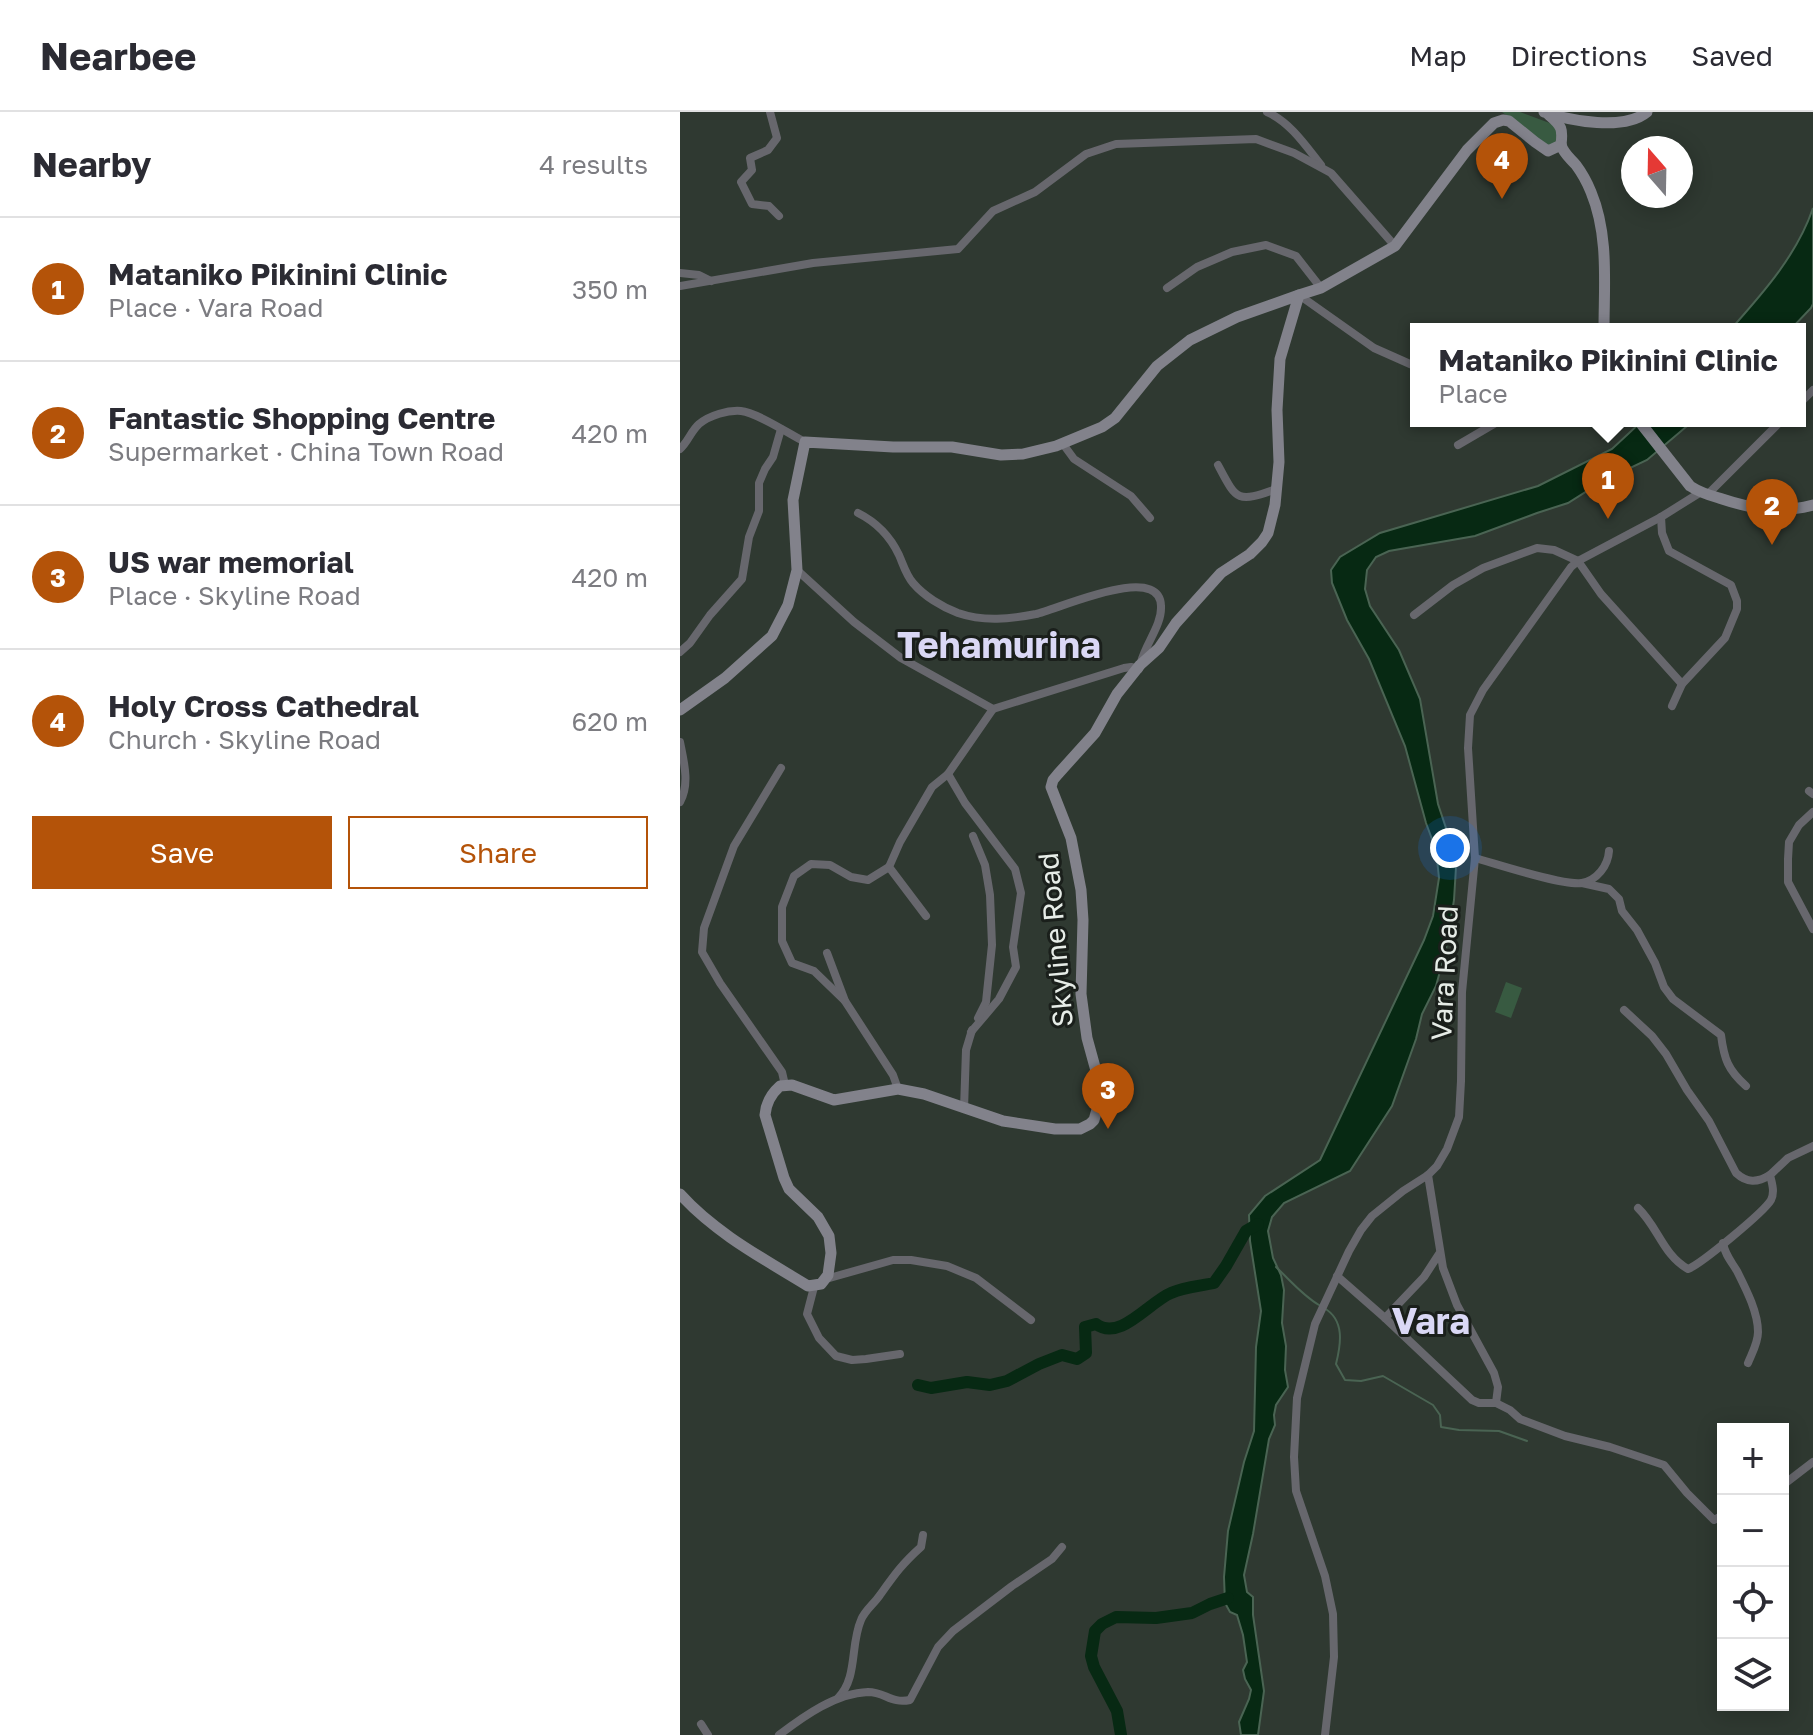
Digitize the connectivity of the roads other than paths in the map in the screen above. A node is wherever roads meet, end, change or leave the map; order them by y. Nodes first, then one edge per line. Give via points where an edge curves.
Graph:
1 (770, 112) edge
2 (1267, 112) edge
3 (1545, 112) edge
4 (1647, 112) edge
5 (1633, 116) edge
6 (1494, 118) edge
7 (1582, 120) junction
8 (1561, 145) junction
9 (1324, 169) junction
10 (779, 216) dead end
11 (1395, 246) junction
12 (680, 273) edge
13 (712, 282) junction
14 (680, 286) edge
15 (1167, 288) dead end
16 (1321, 288) junction
17 (1299, 295) junction
18 (1604, 323) edge
19 (1410, 364) dead end
20 (1489, 427) edge
21 (1644, 427) edge
22 (1775, 427) edge
23 (781, 429) junction
24 (805, 442) junction
25 (1063, 444) junction
26 (1458, 445) dead end
27 (680, 449) edge
28 (1218, 465) dead end
29 (1276, 489) junction
30 (1704, 494) junction
31 (1813, 505) edge
32 (858, 513) dead end
33 (1661, 517) junction
34 (1150, 518) dead end
35 (1578, 561) junction
36 (797, 570) junction
37 (1414, 615) dead end
38 (680, 652) edge
39 (1140, 667) junction
40 (1682, 684) junction
41 (1672, 706) dead end
42 (993, 709) junction
43 (680, 710) edge
44 (680, 742) edge
45 (781, 768) dead end
46 (948, 774) junction
47 (680, 802) edge
48 (1813, 812) edge
49 (973, 836) dead end
50 (1609, 851) dead end
51 (1475, 858) junction
52 (889, 867) junction
53 (1582, 883) junction
54 (926, 916) dead end
55 (1813, 929) edge
56 (827, 953) dead end
57 (845, 1001) junction
58 (1624, 1010) dead end
59 (971, 1032) junction
60 (785, 1085) junction
61 (1746, 1086) dead end
62 (898, 1089) junction
63 (964, 1109) junction
64 (1813, 1146) edge
65 (1428, 1175) junction
66 (1770, 1175) junction
67 (680, 1194) edge
68 (1638, 1208) dead end
69 (1723, 1243) junction
70 (1439, 1254) junction
71 (1337, 1276) junction
72 (826, 1279) junction
73 (814, 1287) junction
74 (1385, 1318) junction
75 (1031, 1320) dead end
76 (900, 1354) dead end
77 (1748, 1363) dead end
78 (1496, 1403) junction
79 (1813, 1462) edge
80 (1789, 1480) edge
81 (1717, 1518) edge
82 (923, 1535) dead end
83 (1062, 1547) dead end
84 (837, 1699) junction
85 (701, 1724) dead end
86 (708, 1735) edge
87 (779, 1735) edge
88 (1325, 1735) edge

1 - 10 street via 777,138 768,150 750,158 752,170 741,182 752,204 769,206
2 - 9 street via 1301,139
3 - 7 street
3 - 8 street via 1558,121
4 - 5 street
5 - 7 street via 1612,123
6 - 8 street via 1509,121 1548,151
6 - 11 street
7 - 8 street
8 - 18 street via 1585,177 1600,219
9 - 11 street
9 - 13 street via 1256,139 1116,144 1086,154 1035,192 993,211 958,249 813,263
11 - 16 street
12 - 13 street
13 - 14 street
15 - 16 street via 1197,267 1266,245 1296,256
16 - 17 street
17 - 19 street via 1374,348
17 - 25 street via 1190,340 1157,366 1115,418
17 - 29 street, Skyline Road via 1278,375
20 - 26 street
21 - 30 street via 1690,486
22 - 30 street, Vara Road
23 - 24 street
23 - 27 street via 744,411 721,412 700,423
23 - 38 street via 759,483 759,511 742,579
24 - 25 street via 952,447 1001,455
24 - 36 street via 793,500
25 - 34 street via 1074,459 1131,496
28 - 29 street via 1240,497
29 - 39 street, Skyline Road via 1262,542 1221,573
30 - 31 street via 1769,511
30 - 33 street, Vara Road
32 - 39 street via 882,530 920,590 941,605 977,618 1039,613 1118,588 1156,591 1160,619
33 - 35 street, Vara Road
33 - 40 street via 1669,551 1731,585 1737,601 1725,638
35 - 37 street via 1537,548 1483,568
35 - 40 street
35 - 51 street, Vara Road via 1470,715
36 - 42 street via 901,658
36 - 43 street via 772,636
39 - 42 street
39 - 63 street, Skyline Road via 1051,787 1071,838 1081,890 1081,994 1098,1078 1096,1117 1080,1129 1055,1129
40 - 41 street
42 - 46 street
44 - 47 street via 685,794
45 - 60 street via 734,846 704,928 702,952 782,1072
46 - 52 street via 932,787
46 - 59 street via 1015,869 1021,893 1013,947 1016,967 999,999
48 - 55 street via 1789,842 1788,859 1788,882
49 - 59 street via 985,865 992,945 986,1002
50 - 53 street via 1601,871
51 - 53 street
51 - 65 street, Vara Road via 1462,992 1459,1117 1447,1149
52 - 54 street
52 - 57 street via 868,880 830,865 811,864 794,876 782,907 782,941 792,963 814,971
53 - 61 street via 1609,889 1619,899 1664,987 1721,1035 1732,1074
56 - 57 street
57 - 62 street
58 - 66 street via 1666,1054 1736,1173 1752,1182
59 - 63 street
60 - 62 street, Skyline Road via 834,1100
60 - 72 street via 766,1106 767,1126 789,1189 829,1236
62 - 63 street, Skyline Road
64 - 66 street via 1788,1158
65 - 70 street
65 - 71 street, Vara Road via 1372,1216
66 - 69 street via 1771,1200
67 - 73 street via 716,1227
68 - 69 street via 1665,1250 1688,1269
69 - 77 street via 1746,1290 1758,1331
70 - 74 street
70 - 78 street via 1457,1305 1494,1373
71 - 74 street
71 - 88 street, Vara Road via 1315,1324 1297,1398 1294,1457 1296,1491 1333,1614
72 - 73 street
72 - 75 street via 893,1260 947,1266 976,1278
73 - 76 street via 807,1314 836,1356 852,1360
74 - 78 street via 1472,1400
78 - 81 street via 1520,1419 1565,1436 1664,1465
79 - 80 street
82 - 84 street via 921,1547 864,1614 848,1683
83 - 84 street via 953,1631 938,1647 910,1700 899,1702 871,1692
84 - 87 street
85 - 86 street

